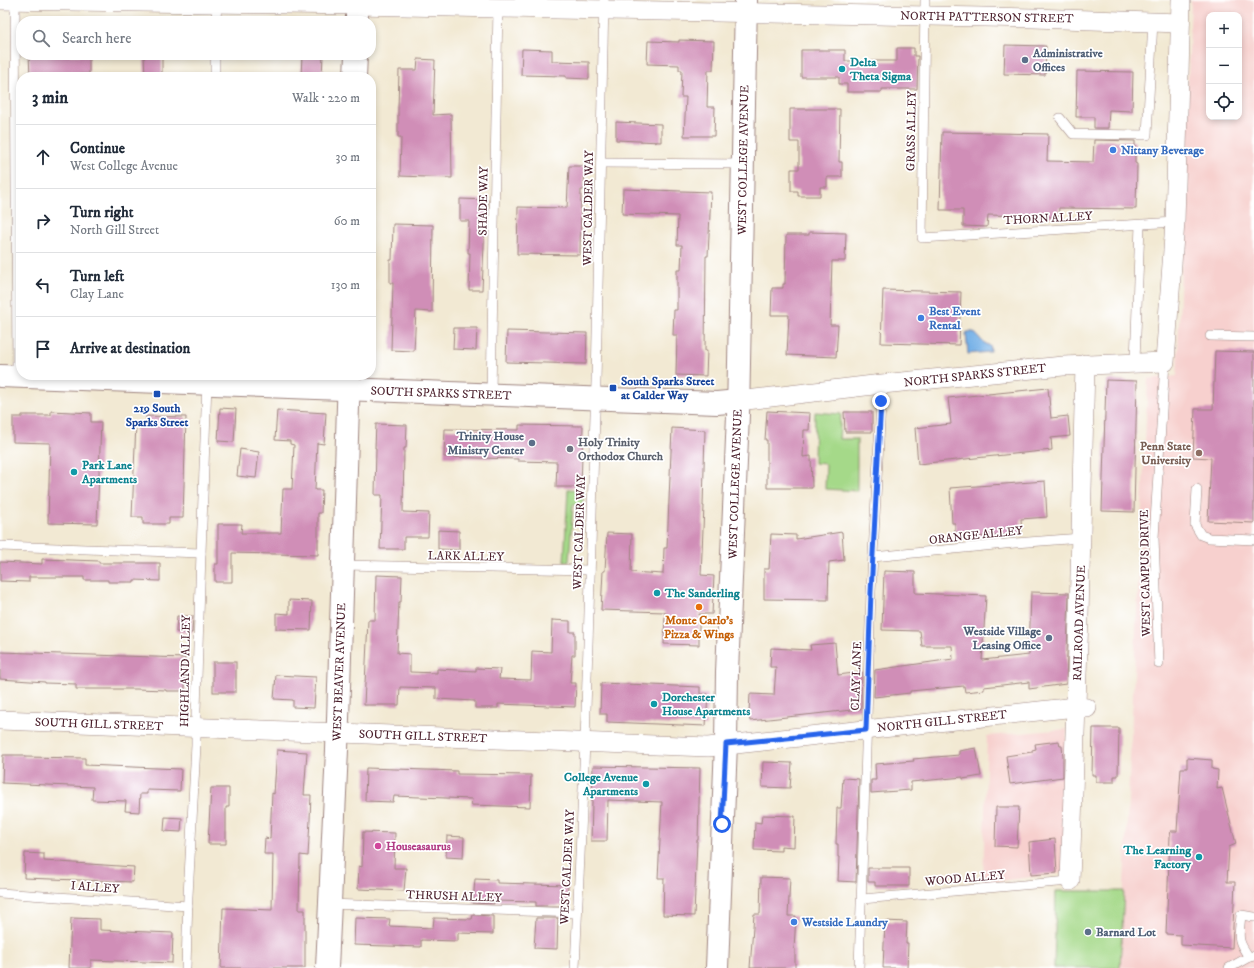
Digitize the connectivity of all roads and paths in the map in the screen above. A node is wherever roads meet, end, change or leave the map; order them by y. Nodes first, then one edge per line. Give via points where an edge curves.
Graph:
1 (0, 0) edge
2 (15, 0) edge
3 (1181, 0) edge
4 (498, 4) edge
5 (604, 5) edge
6 (746, 6) edge
7 (216, 8) edge
8 (925, 8) edge
9 (357, 9) edge
10 (1153, 21) junction
11 (1180, 23) junction
12 (16, 38) edge
13 (17, 60) edge
14 (215, 60) edge
15 (356, 60) edge
16 (17, 72) edge
17 (215, 72) edge
18 (355, 72) edge
19 (1060, 118) dead end
20 (601, 163) junction
21 (743, 164) junction
22 (1175, 222) junction
23 (1140, 224) junction
24 (922, 238) joint
25 (16, 246) edge
26 (1210, 336) dead end
27 (1254, 337) edge
28 (1134, 362) junction
29 (1165, 362) junction
30 (1085, 364) junction
31 (9, 376) edge
32 (207, 380) edge
33 (348, 382) edge
34 (882, 384) junction
35 (491, 394) junction
36 (596, 398) junction
37 (738, 401) junction
38 (1197, 489) dead end
39 (1081, 538) junction
40 (1254, 540) edge
41 (0, 546) edge
42 (201, 553) junction
43 (873, 558) junction
44 (343, 565) junction
45 (590, 570) junction
46 (1159, 664) dead end
47 (1081, 707) junction
48 (0, 720) edge
49 (196, 728) junction
50 (866, 730) junction
51 (337, 732) junction
52 (585, 742) junction
53 (726, 744) junction
54 (1070, 881) joint
55 (0, 892) edge
56 (862, 899) junction
57 (329, 904) junction
58 (188, 906) junction
59 (577, 914) junction
60 (1254, 917) edge
61 (1251, 956) edge
62 (186, 968) edge
63 (327, 968) edge
64 (575, 968) edge
65 (716, 968) edge
66 (859, 968) edge
67 (1229, 968) edge

1 - 2 street, NORTH PATTERSON STREET
2 - 7 street, NORTH PATTERSON STREET
2 - 12 lane
3 - 11 street
4 - 5 street, NORTH PATTERSON STREET
4 - 9 street, NORTH PATTERSON STREET
4 - 35 lane, SHADE WAY
5 - 6 street, NORTH PATTERSON STREET
5 - 20 lane, WEST CALDER WAY
6 - 8 street, NORTH PATTERSON STREET
6 - 21 main road, WEST COLLEGE AVENUE
7 - 9 street, NORTH PATTERSON STREET
8 - 10 street, NORTH PATTERSON STREET
8 - 24 lane, GRASS ALLEY
10 - 11 street, NORTH PATTERSON STREET
10 - 19 lane via 1147,135 1073,134
11 - 22 street
13 - 16 lane
14 - 17 lane
15 - 18 main road
20 - 21 lane
20 - 36 lane, WEST CALDER WAY
21 - 37 main road, WEST COLLEGE AVENUE
22 - 23 lane, THORN ALLEY
22 - 29 street
23 - 24 lane, THORN ALLEY
23 - 28 lane
25 - 31 lane
26 - 27 lane
28 - 29 street, NORTH SPARKS STREET
28 - 30 street, NORTH SPARKS STREET
29 - 46 lane, WEST CAMPUS DRIVE via 1154,538
30 - 34 street, NORTH SPARKS STREET
30 - 39 street, RAILROAD AVENUE
32 - 33 main road, SOUTH SPARKS STREET
32 - 42 lane, HIGHLAND ALLEY
33 - 35 main road, SOUTH SPARKS STREET
33 - 44 main road, WEST BEAVER AVENUE
34 - 37 street, NORTH SPARKS STREET
34 - 43 lane, CLAY LANE
35 - 36 main road, SOUTH SPARKS STREET
36 - 37 main road, SOUTH SPARKS STREET via 717,403
36 - 45 lane, WEST CALDER WAY
37 - 53 main road, WEST COLLEGE AVENUE
38 - 40 lane via 1195,525 1201,535 1209,538
39 - 43 lane, ORANGE ALLEY
39 - 47 street, RAILROAD AVENUE
41 - 42 lane
42 - 49 lane, HIGHLAND ALLEY
43 - 50 lane, CLAY LANE
44 - 45 lane, LARK ALLEY
44 - 51 main road, WEST BEAVER AVENUE
45 - 52 lane, WEST CALDER WAY
47 - 50 street, NORTH GILL STREET
47 - 54 street, RAILROAD AVENUE
48 - 49 street, SOUTH GILL STREET
49 - 51 street, SOUTH GILL STREET
49 - 58 lane, HIGHLAND ALLEY
50 - 53 street, NORTH GILL STREET
50 - 56 lane, CLAY LANE
51 - 52 street, SOUTH GILL STREET
51 - 57 main road, WEST BEAVER AVENUE
52 - 53 street, SOUTH GILL STREET via 708,747
52 - 59 lane, WEST CALDER WAY
53 - 65 main road, WEST COLLEGE AVENUE
54 - 56 lane, WOOD ALLEY
55 - 58 lane, I ALLEY
56 - 66 lane, CLAY LANE
57 - 59 lane, THRUSH ALLEY
57 - 63 main road, WEST BEAVER AVENUE
58 - 62 lane, HIGHLAND ALLEY
59 - 64 lane, WEST CALDER WAY
60 - 61 lane via 1241,915 1239,941
61 - 67 lane

